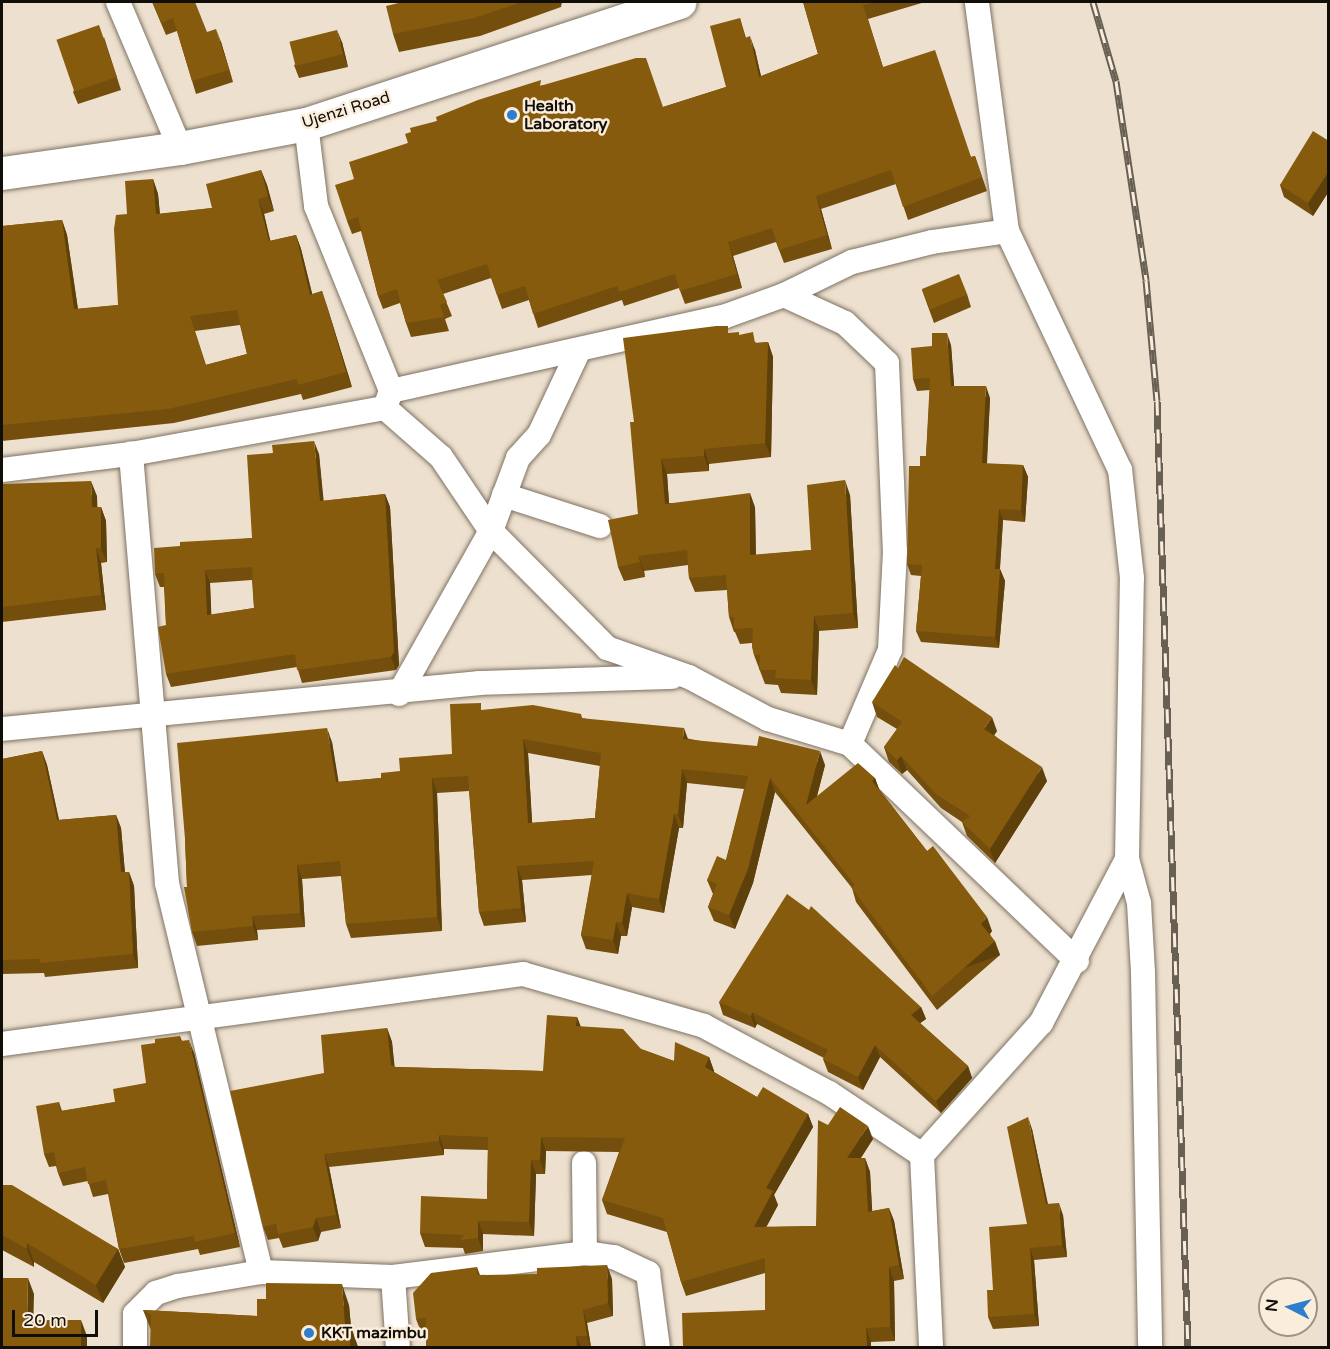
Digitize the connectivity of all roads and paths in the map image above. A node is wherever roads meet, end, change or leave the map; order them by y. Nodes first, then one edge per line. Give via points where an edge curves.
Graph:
1 (118, 2) edge
2 (977, 2) edge
3 (672, 3) edge
4 (306, 124) junction
5 (180, 148) junction
6 (2, 173) edge
7 (1007, 231) junction
8 (784, 295) junction
9 (579, 350) junction
10 (388, 399) junction
11 (131, 454) junction
12 (2, 470) edge
13 (504, 495) junction
14 (600, 526) dead end
15 (491, 531) junction
16 (689, 677) junction
17 (399, 694) junction
18 (154, 712) junction
19 (2, 729) edge
20 (850, 744) junction
21 (1127, 859) junction
22 (1077, 961) junction
23 (201, 1015) junction
24 (2, 1044) edge
25 (922, 1155) junction
26 (584, 1163) dead end
27 (585, 1253) junction
28 (261, 1272) junction
29 (393, 1277) junction
30 (135, 1347) edge
31 (398, 1347) edge
32 (658, 1347) edge
33 (931, 1347) edge
34 (1150, 1347) edge

1 - 5 street
2 - 7 street
3 - 4 street, Ujenzi Road
4 - 5 street, Ujenzi Road
4 - 10 street via 316,206
5 - 6 street, Ujenzi Road
7 - 8 street via 932,242 852,262
7 - 21 street via 1120,470 1132,578
8 - 9 street via 723,317
8 - 20 street via 845,323 887,363 895,551 890,650
9 - 10 street
9 - 13 street via 539,435 518,458
10 - 11 street
10 - 15 street via 441,457
11 - 12 street
11 - 18 street
13 - 14 street
13 - 15 street
15 - 16 street via 607,648
15 - 17 street
16 - 17 street via 479,683
16 - 20 street via 768,718
17 - 18 street
18 - 19 street
18 - 23 street via 167,883
20 - 22 street
21 - 22 street
21 - 34 street via 1138,903 1143,973
22 - 25 street via 1041,1023
23 - 24 street
23 - 25 street via 523,974 704,1026 829,1093
23 - 28 street
25 - 33 street
26 - 27 street
27 - 29 street
27 - 32 street via 614,1257 648,1273
28 - 29 street
28 - 30 street via 156,1293 135,1314
29 - 31 street

